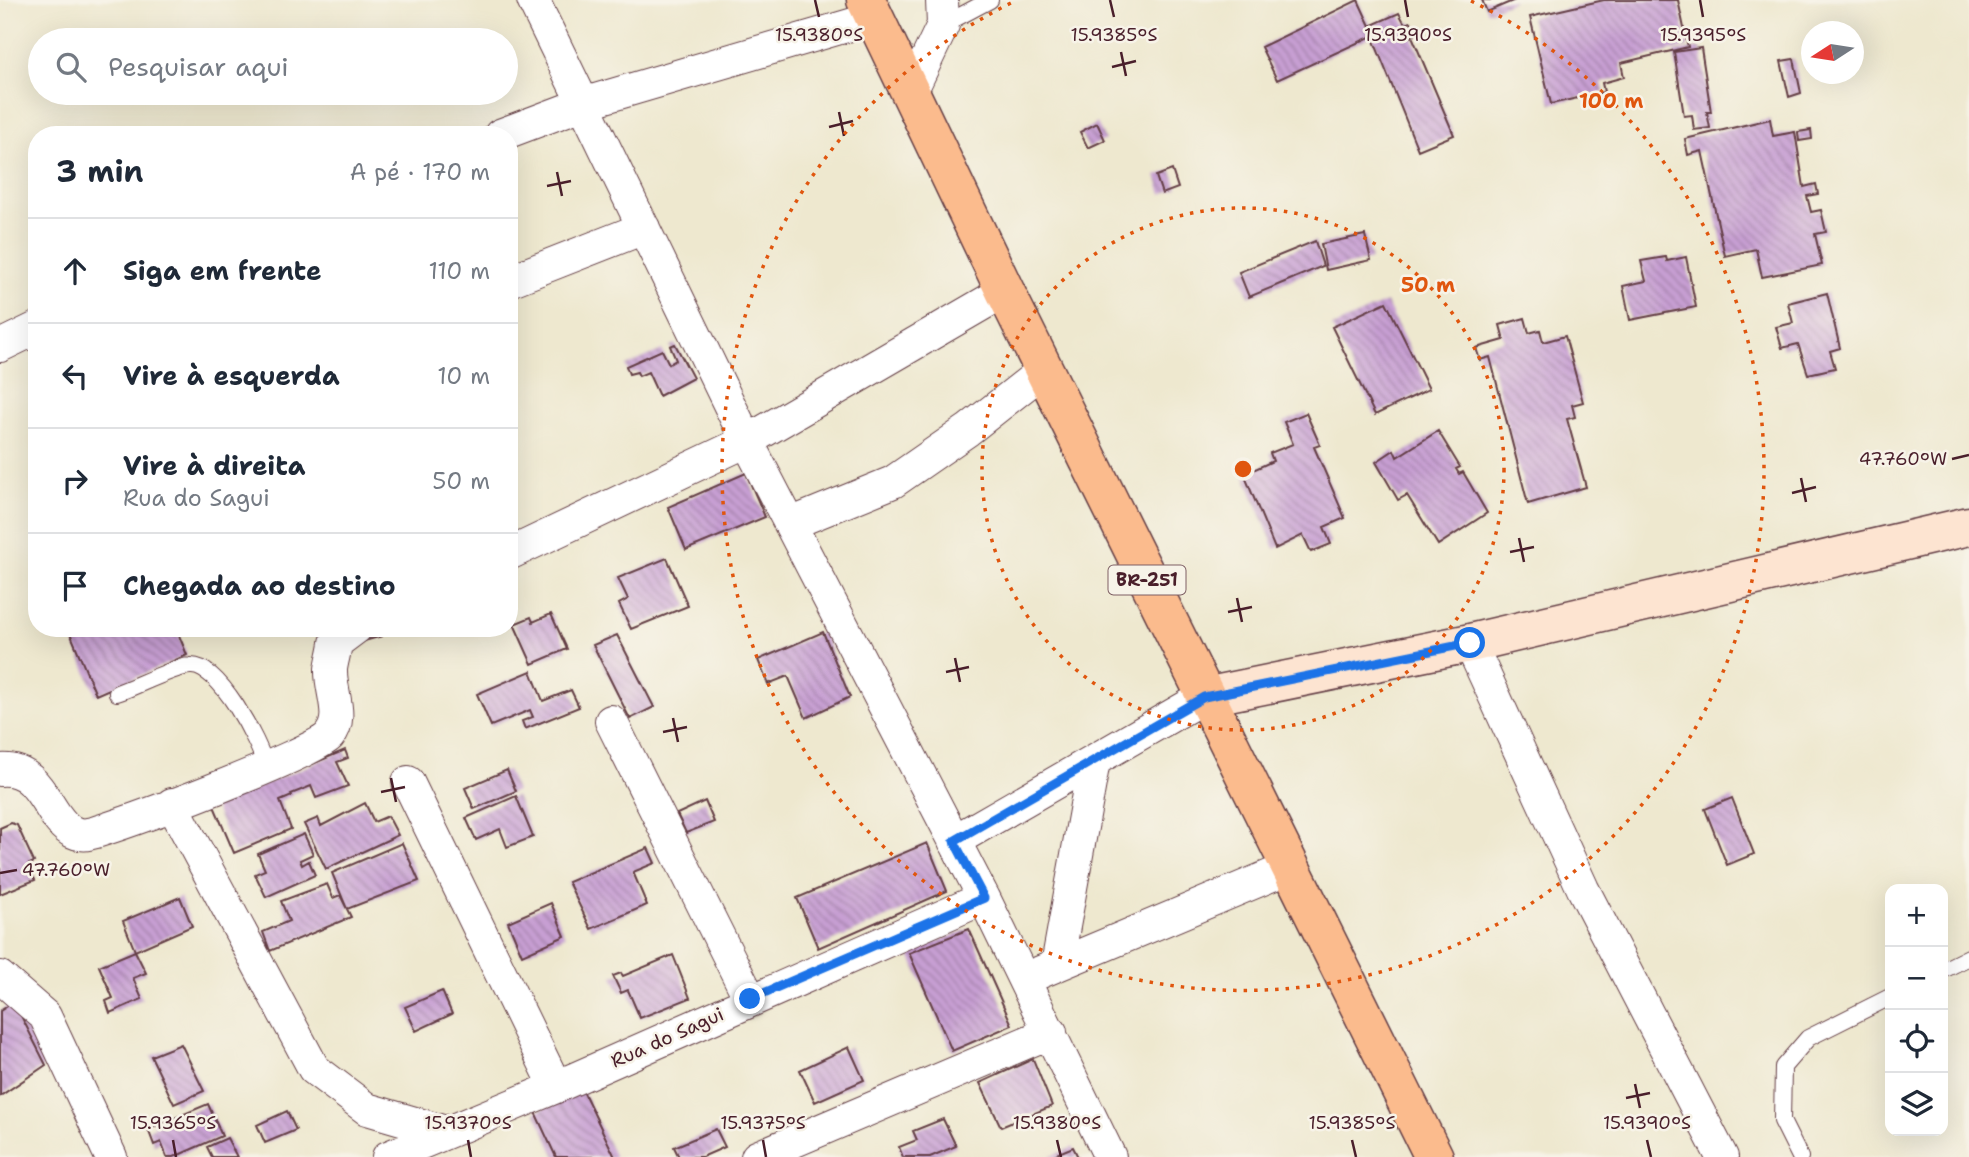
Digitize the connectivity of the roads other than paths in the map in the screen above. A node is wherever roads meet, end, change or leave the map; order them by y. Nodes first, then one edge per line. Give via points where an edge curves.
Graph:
1 (533, 0) edge
2 (990, 0) edge
3 (870, 9) edge
4 (943, 12) edge
5 (909, 96) junction
6 (585, 103) junction
7 (518, 128) edge
8 (644, 228) junction
9 (518, 277) edge
10 (1005, 291) junction
11 (28, 332) edge
12 (0, 346) edge
13 (1044, 370) junction
14 (747, 441) junction
15 (790, 524) junction
16 (1969, 526) edge
17 (518, 550) edge
18 (344, 637) edge
19 (1470, 643) junction
20 (117, 693) dead end
21 (1204, 697) junction
22 (611, 721) dead end
23 (1094, 761) junction
24 (266, 767) junction
25 (0, 770) edge
26 (408, 782) dead end
27 (172, 804) junction
28 (954, 841) junction
29 (1291, 867) junction
30 (984, 898) junction
31 (1969, 957) edge
32 (1057, 965) junction
33 (1948, 968) edge
34 (0, 977) edge
35 (1024, 979) junction
36 (750, 999) junction
37 (1885, 999) edge
38 (1051, 1032) junction
39 (556, 1087) junction
40 (446, 1132) junction
41 (814, 1146) edge
42 (111, 1157) edge
43 (388, 1157) edge
44 (757, 1157) edge
45 (1110, 1157) edge
46 (1434, 1157) edge
47 (1722, 1157) edge
48 (1800, 1157) edge

1 - 6 street
2 - 4 lane
3 - 5 main road, BR-251
3 - 6 street
4 - 5 street
5 - 10 main road, BR-251
6 - 7 street
6 - 8 street
8 - 9 street
8 - 14 street
10 - 13 main road, BR-251
10 - 14 street
11 - 12 street
13 - 15 street via 893,482
13 - 21 main road, BR-251
14 - 15 street
14 - 17 street
15 - 28 street
16 - 19 street
18 - 24 street via 336,643 331,670 338,722 327,738
19 - 21 street
19 - 47 street via 1583,889
20 - 24 lane via 190,665 209,671 226,691
21 - 23 street
21 - 29 main road, BR-251
22 - 36 street
23 - 28 street
23 - 32 street
24 - 27 street
25 - 27 street via 29,777 71,832 86,835
26 - 39 street
27 - 40 street via 314,1069 367,1109
28 - 30 street
29 - 32 street
29 - 46 main road, BR-251
30 - 35 street
30 - 36 street, Rua do Sagui
31 - 33 lane
32 - 35 street
34 - 42 street via 45,1016
35 - 38 street
36 - 39 street, Rua do Sagui
37 - 48 lane via 1808,1038 1783,1067 1782,1121
38 - 41 street
38 - 45 street
39 - 40 street, Rua do Sagui
40 - 43 street, Rua do Sagui
41 - 44 street

